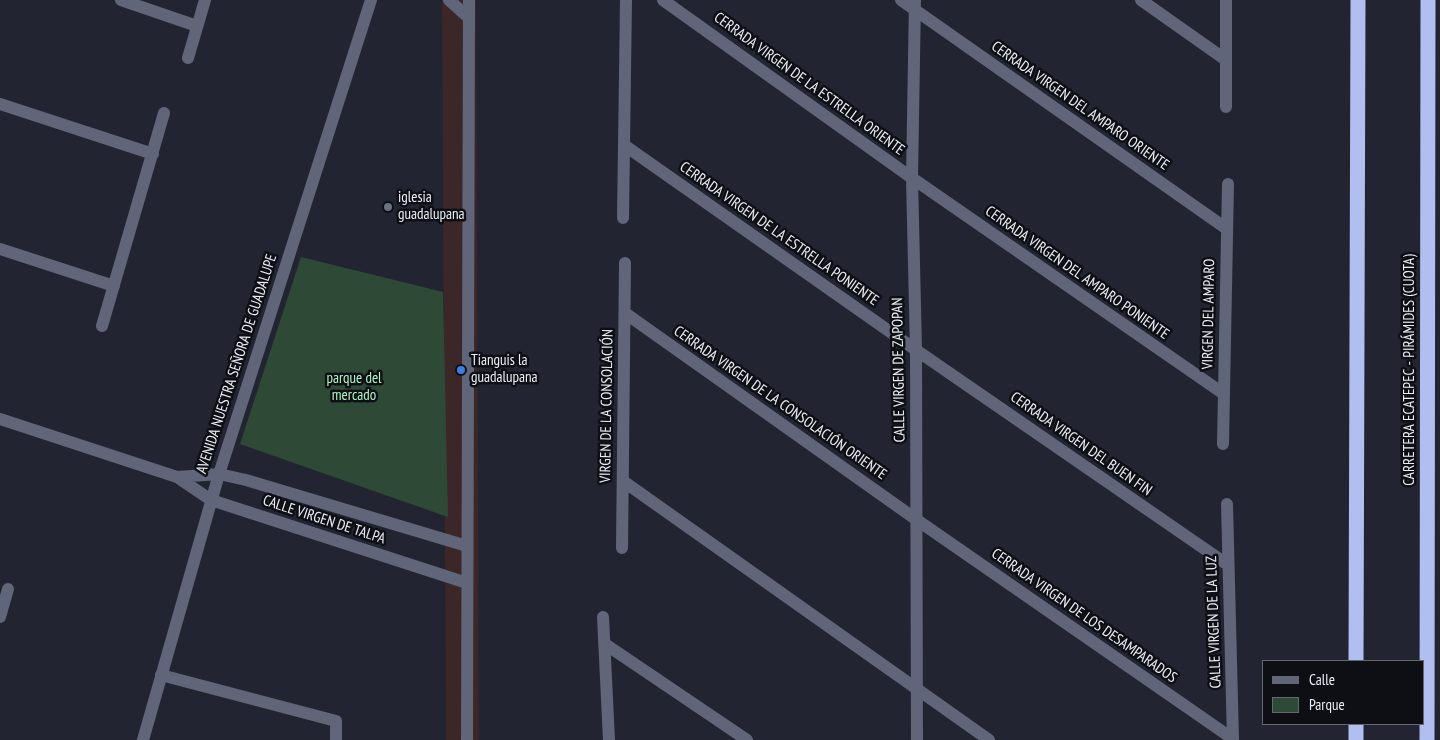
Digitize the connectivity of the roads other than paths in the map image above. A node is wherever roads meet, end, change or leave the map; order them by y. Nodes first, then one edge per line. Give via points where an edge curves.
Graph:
1 (121, 0) edge
2 (205, 0) edge
3 (380, 0) edge
4 (449, 0) edge
5 (469, 0) edge
6 (626, 0) edge
7 (663, 0) edge
8 (901, 0) edge
9 (1141, 0) edge
10 (1226, 0) edge
11 (1358, 0) edge
12 (1428, 0) edge
13 (370, 4) edge
14 (915, 5) edge
15 (469, 18) junction
16 (197, 26) junction
17 (188, 58) dead end
18 (1226, 60) junction
19 (0, 104) edge
20 (1226, 107) dead end
21 (164, 113) dead end
22 (624, 145) junction
23 (153, 154) junction
24 (912, 178) junction
25 (1228, 184) dead end
26 (623, 218) dead end
27 (1227, 229) junction
28 (0, 249) edge
29 (625, 263) dead end
30 (114, 286) junction
31 (625, 313) junction
32 (102, 326) dead end
33 (916, 350) junction
34 (1224, 394) junction
35 (0, 419) edge
36 (1223, 444) dead end
37 (219, 474) junction
38 (177, 477) junction
39 (623, 481) junction
40 (212, 500) junction
41 (1227, 504) dead end
42 (917, 520) junction
43 (467, 546) junction
44 (622, 548) dead end
45 (1228, 565) junction
46 (467, 583) junction
47 (8, 589) dead end
48 (1, 610) edge
49 (603, 617) dead end
50 (605, 644) junction
51 (1356, 660) edge
52 (161, 675) junction
53 (916, 689) junction
54 (1356, 725) edge
55 (142, 740) edge
56 (336, 740) edge
57 (467, 740) edge
58 (609, 740) edge
59 (747, 740) edge
60 (917, 740) edge
61 (989, 740) edge
62 (1233, 740) edge
63 (1356, 740) edge
64 (1427, 740) edge

1 - 16 street
2 - 16 street
3 - 13 street
4 - 15 street
5 - 15 street
6 - 22 street
7 - 24 street, CERRADA VIRGEN DE LA ESTRELLA ORIENTE
8 - 14 street, CERRADA VIRGEN DEL AMPARO ORIENTE
9 - 18 street
10 - 18 street
11 - 51 highway
12 - 64 highway, CARRETERA ECATEPEC - PIRÁMIDES (CUOTA)
13 - 37 street, AVENIDA NUESTRA SEÑORA DE GUADALUPE
14 - 24 street, CALLE VIRGEN DE ZAPOPAN
14 - 27 street, CERRADA VIRGEN DEL AMPARO ORIENTE
15 - 43 street
16 - 17 street
18 - 20 street
19 - 23 street
21 - 23 street
22 - 26 street
22 - 33 street, CERRADA VIRGEN DE LA ESTRELLA PONIENTE
23 - 30 street
24 - 33 street, CALLE VIRGEN DE ZAPOPAN
24 - 34 street, CERRADA VIRGEN DEL AMPARO PONIENTE
25 - 27 street, VIRGEN DEL AMPARO
27 - 34 street, VIRGEN DEL AMPARO
28 - 30 street
29 - 31 street, VIRGEN DE LA CONSOLACIÓN
30 - 32 street
31 - 39 street, VIRGEN DE LA CONSOLACIÓN
31 - 42 street, CERRADA VIRGEN DE LA CONSOLACIÓN ORIENTE
33 - 42 street, CALLE VIRGEN DE ZAPOPAN
33 - 45 street, CERRADA VIRGEN DEL BUEN FIN
34 - 36 street, VIRGEN DEL AMPARO
35 - 38 street, CALLE VIRGEN DE TALPA
37 - 38 street, CALLE VIRGEN DE TALPA
37 - 40 street, AVENIDA NUESTRA SEÑORA DE GUADALUPE
37 - 43 street, CALLE VIRGEN DE TALPA
38 - 40 street, CALLE VIRGEN DE TALPA
39 - 44 street, VIRGEN DE LA CONSOLACIÓN
39 - 53 street
40 - 46 street, CALLE VIRGEN DE TALPA
40 - 52 street, AVENIDA NUESTRA SEÑORA DE GUADALUPE
41 - 45 street, CALLE VIRGEN DE LA LUZ
42 - 53 street, CALLE VIRGEN DE ZAPOPAN
42 - 62 street, CERRADA VIRGEN DE LOS DESAMPARADOS
43 - 46 street
45 - 62 street, CALLE VIRGEN DE LA LUZ
46 - 57 street
47 - 48 street
49 - 50 street
50 - 58 street
50 - 59 street
52 - 55 street, AVENIDA NUESTRA SEÑORA DE GUADALUPE
52 - 56 street via 336,721
53 - 60 street, CALLE VIRGEN DE ZAPOPAN
53 - 61 street
54 - 63 highway

